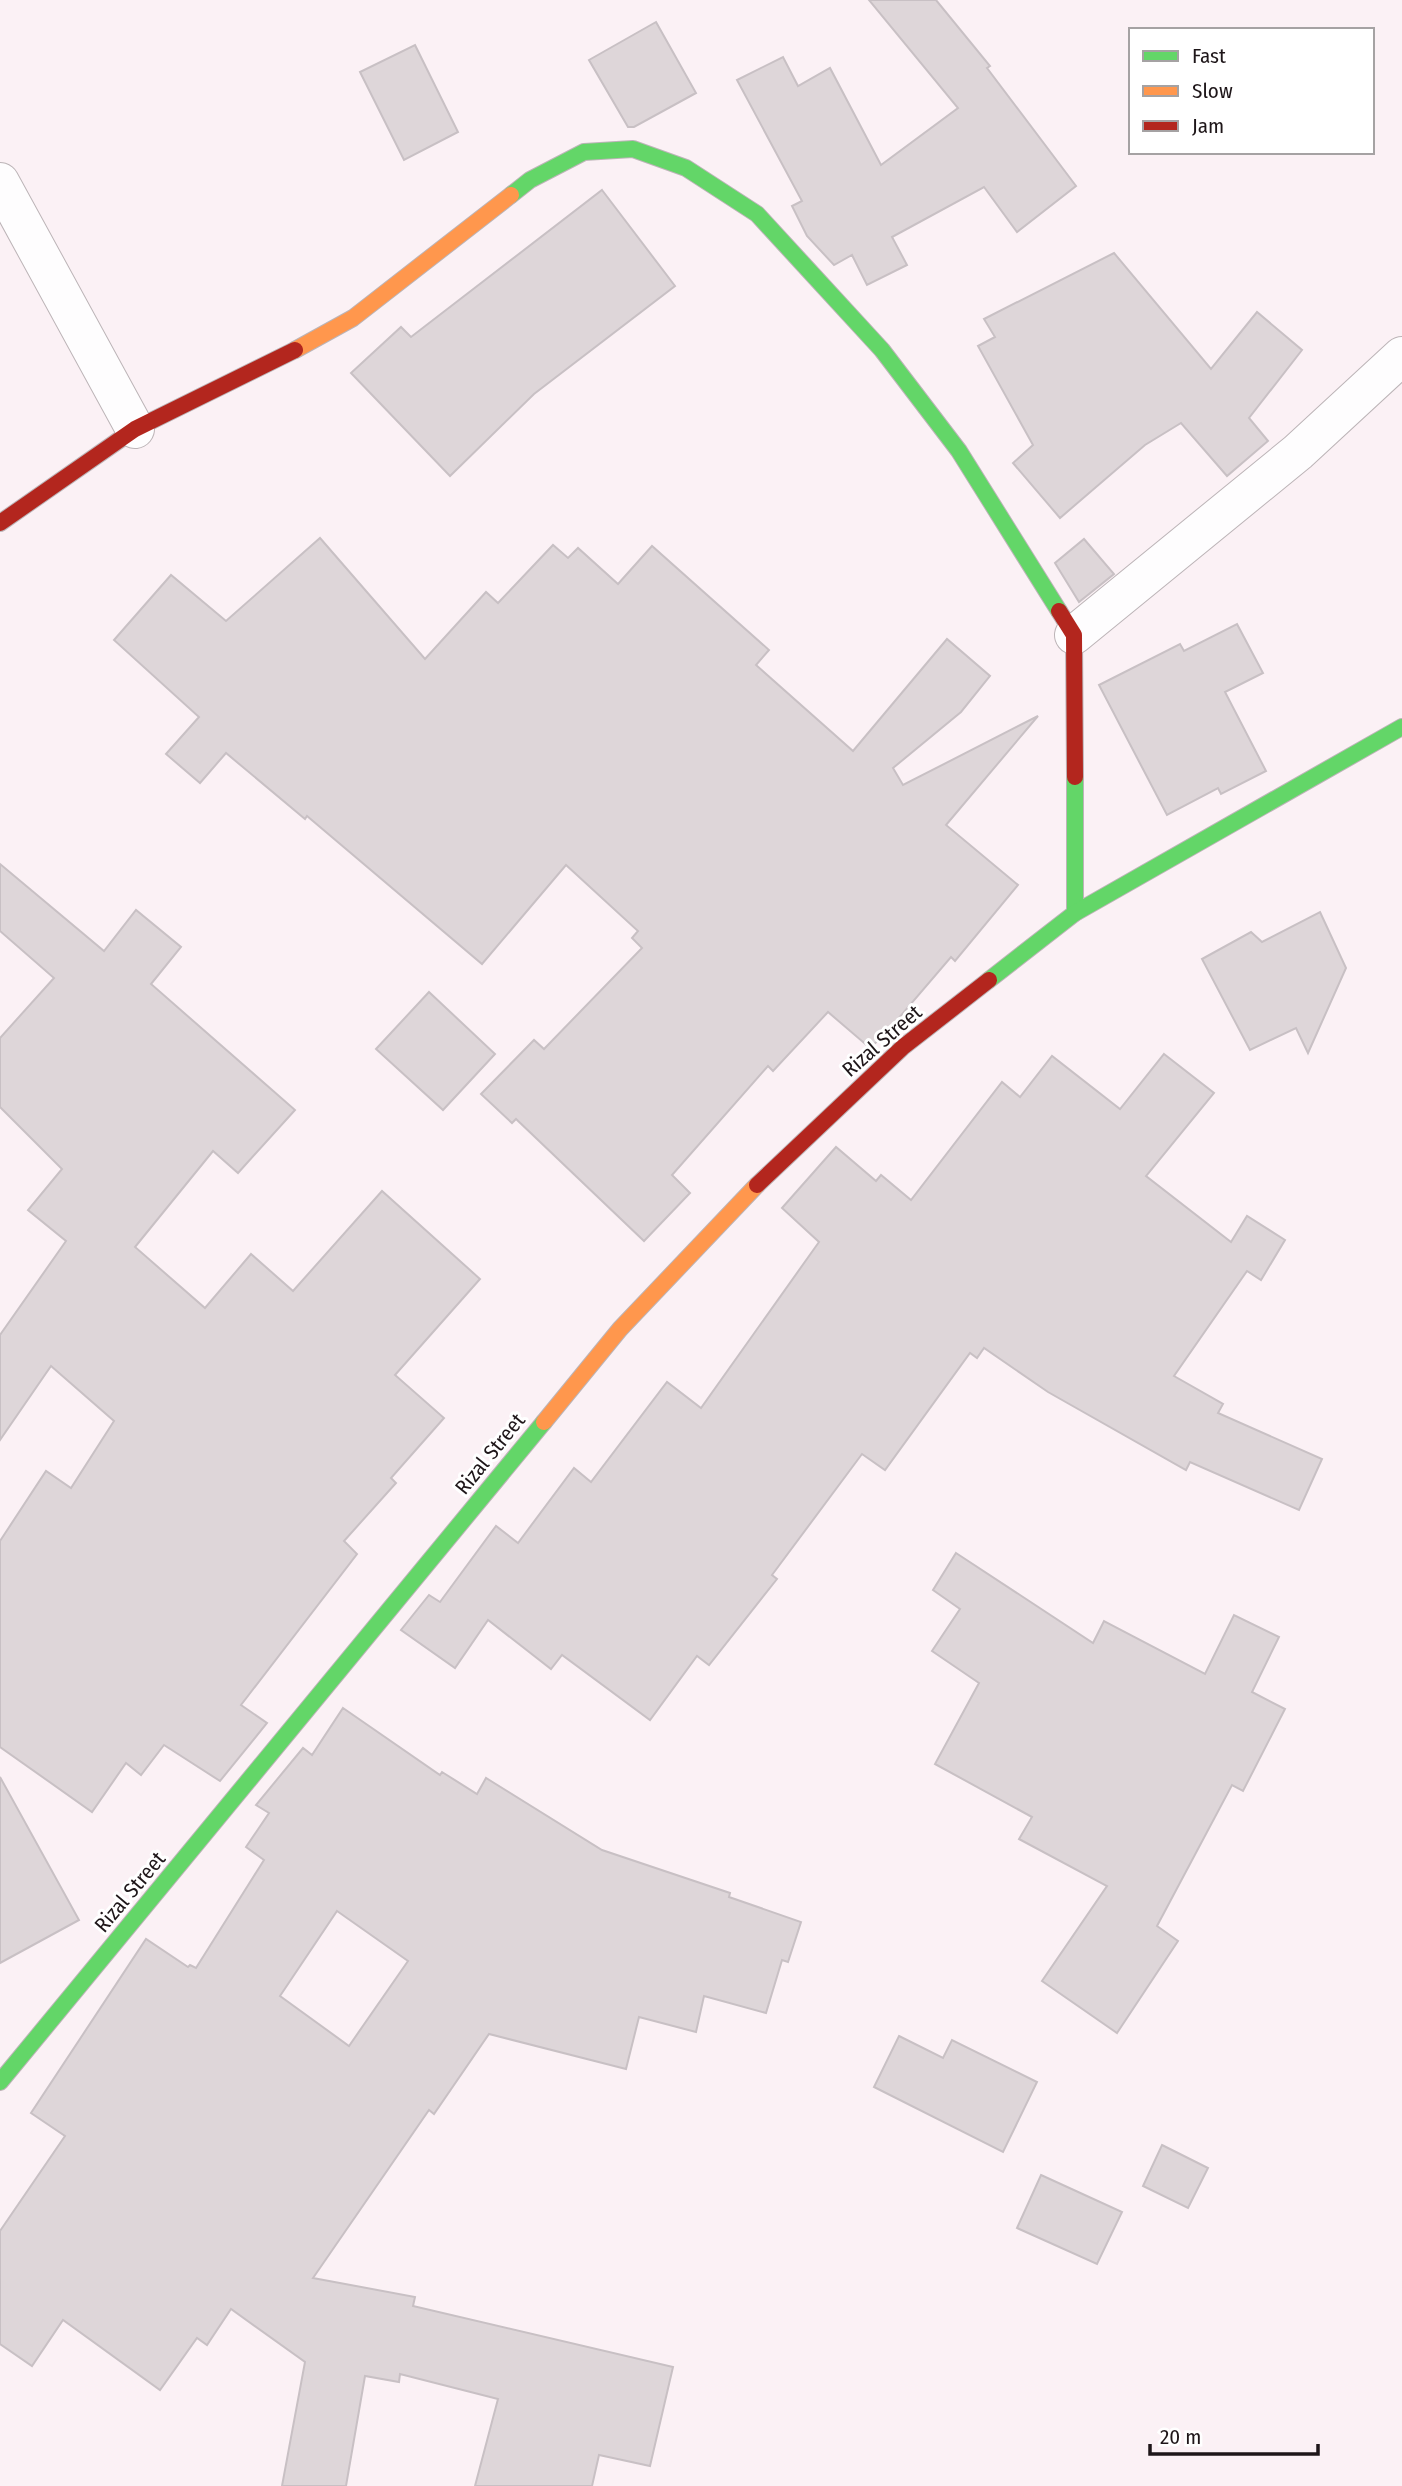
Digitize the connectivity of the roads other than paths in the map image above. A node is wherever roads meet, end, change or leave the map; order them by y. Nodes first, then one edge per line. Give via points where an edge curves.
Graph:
1 (0, 183) edge
2 (1402, 356) edge
3 (135, 429) junction
4 (0, 523) edge
5 (1074, 635) junction
6 (1402, 727) edge
7 (1075, 913) junction
8 (0, 2082) edge

1 - 3 street
2 - 5 street via 1298,452
3 - 4 street
3 - 5 street via 353,318 530,180 584,152 633,149 686,168 757,214 883,350 959,451
5 - 7 street
6 - 7 street, Rizal Street
7 - 8 street, Rizal Street via 903,1047 761,1180 620,1329

